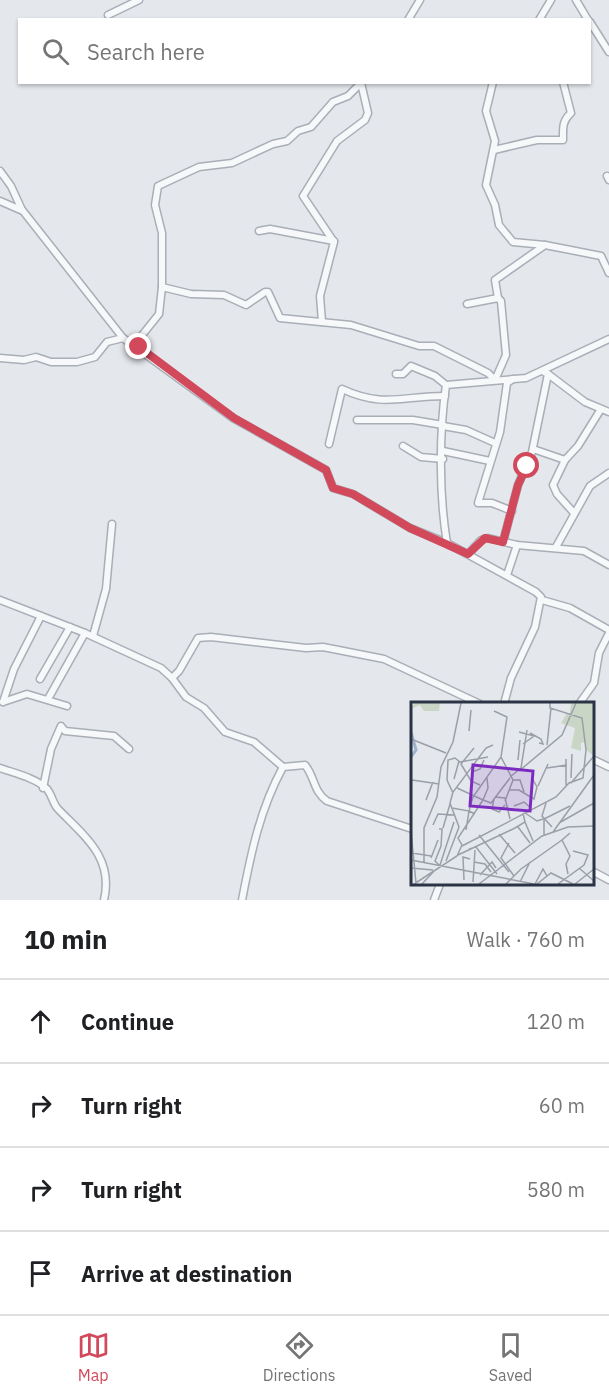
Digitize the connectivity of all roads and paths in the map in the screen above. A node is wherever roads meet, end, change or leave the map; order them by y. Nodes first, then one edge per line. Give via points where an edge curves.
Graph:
1 (139, 0) edge
2 (420, 0) edge
3 (551, 0) edge
4 (576, 0) edge
5 (108, 15) dead end
6 (409, 18) edge
7 (540, 18) edge
8 (587, 18) edge
9 (591, 24) edge
10 (596, 32) junction
11 (591, 36) edge
12 (609, 52) edge
13 (360, 84) edge
14 (361, 84) edge
15 (493, 84) edge
16 (564, 84) edge
17 (494, 150) junction
18 (0, 171) edge
19 (0, 201) edge
20 (23, 211) junction
21 (259, 231) dead end
22 (334, 241) junction
23 (544, 245) junction
24 (609, 273) edge
25 (162, 287) junction
26 (498, 298) junction
27 (467, 304) dead end
28 (322, 322) junction
29 (123, 338) junction
30 (609, 339) edge
31 (135, 344) junction
32 (0, 358) edge
33 (546, 373) junction
34 (396, 375) dead end
35 (514, 378) junction
36 (495, 380) junction
37 (446, 385) junction
38 (445, 396) junction
39 (601, 409) junction
40 (609, 412) edge
41 (357, 420) dead end
42 (443, 426) junction
43 (495, 443) junction
44 (329, 444) dead end
45 (403, 446) dead end
46 (533, 449) junction
47 (443, 451) junction
48 (443, 459) junction
49 (565, 460) junction
50 (490, 461) junction
51 (609, 473) edge
52 (512, 511) junction
53 (574, 513) junction
54 (112, 524) dead end
55 (503, 542) junction
56 (447, 543) junction
57 (517, 545) junction
58 (556, 546) junction
59 (468, 554) junction
60 (609, 565) edge
61 (507, 575) junction
62 (0, 600) edge
63 (542, 600) junction
64 (40, 616) junction
65 (70, 627) junction
66 (609, 632) edge
67 (85, 633) junction
68 (93, 636) junction
69 (172, 678) junction
70 (40, 679) dead end
71 (48, 699) junction
72 (476, 702) edge
73 (505, 702) edge
74 (580, 702) edge
75 (68, 706) dead end
76 (129, 749) dead end
77 (594, 760) edge
78 (283, 767) junction
79 (609, 767) edge
80 (0, 768) edge
81 (43, 788) junction
82 (411, 829) edge
83 (594, 872) edge
84 (609, 880) edge
85 (440, 885) edge
86 (104, 900) edge
87 (242, 900) edge
88 (434, 900) edge

1 - 5 street
2 - 6 street
3 - 7 street
4 - 8 street
9 - 10 street
10 - 11 street
10 - 12 street
13 - 25 street via 327,108 310,127 287,141 232,163 199,167 158,186 155,205 162,233
14 - 22 street via 368,113 365,120 337,141 303,196
15 - 17 street via 486,111
16 - 17 street via 571,113 565,118 563,140 537,140
17 - 23 street via 486,185 499,225 513,242
18 - 20 street
19 - 20 street
20 - 29 street
21 - 22 street via 270,229
22 - 28 street via 320,296
23 - 24 street via 601,256
23 - 26 street via 495,280
25 - 28 street via 191,294 224,295 243,305 268,292 280,318
25 - 31 street via 159,314
26 - 27 street
26 - 36 street via 503,311 506,355
28 - 36 street via 351,324 441,348 488,372
29 - 31 street
29 - 32 street via 107,342 95,357 77,362
30 - 33 street
31 - 56 street via 234,418 326,470 333,488 353,494 410,528
33 - 35 street
33 - 39 street
33 - 46 street
34 - 37 street via 411,366 417,367
35 - 36 street
35 - 43 street via 507,383 504,414
36 - 37 street
37 - 38 street
38 - 42 street
38 - 44 street via 387,402 342,389
39 - 40 street
39 - 49 street
41 - 42 street via 412,420
42 - 43 street via 466,430
42 - 47 street
43 - 50 street
45 - 48 street via 421,457
46 - 49 street
46 - 52 street
47 - 48 street
47 - 50 street
48 - 56 street via 442,516
49 - 53 street via 553,485
50 - 52 street via 478,503 492,503
51 - 53 street via 590,486
52 - 55 street
53 - 58 street
54 - 68 street via 106,588
55 - 57 street
55 - 59 street via 485,538
56 - 59 street
57 - 58 street
57 - 61 street
58 - 60 street via 584,550
59 - 61 street
61 - 63 street via 536,592
62 - 64 street
63 - 66 street via 570,608
63 - 73 street
64 - 65 street
64 - 71 street via 3,702 27,694
65 - 67 street
65 - 70 street
66 - 74 street via 599,653 594,683
67 - 68 street
67 - 71 street
68 - 69 street via 160,668
69 - 72 street via 198,639 211,637 323,647 384,659
69 - 78 street via 186,697 204,708 225,732 254,742
71 - 75 street
76 - 81 street via 114,736 65,731 61,726 51,749
77 - 79 street
78 - 82 street via 305,765 316,793 334,805
78 - 87 street via 254,836
80 - 81 street
81 - 86 street via 99,853
83 - 84 street
85 - 88 street

